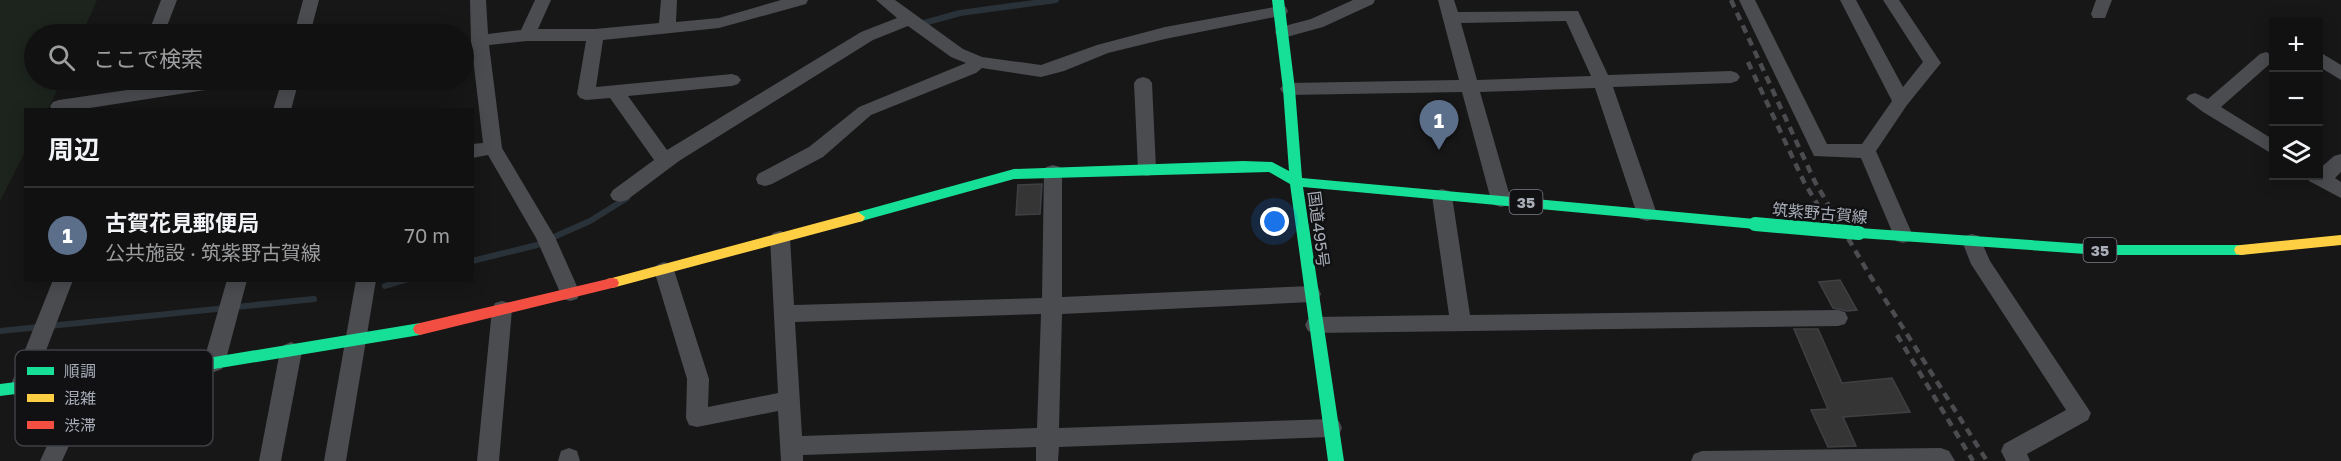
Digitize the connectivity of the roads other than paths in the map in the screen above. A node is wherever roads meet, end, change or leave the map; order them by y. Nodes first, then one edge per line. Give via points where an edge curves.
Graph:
1 (169, 0) edge
2 (311, 0) edge
3 (478, 0) edge
4 (543, 0) edge
5 (669, 0) edge
6 (801, 0) edge
7 (884, 0) edge
8 (1367, 0) edge
9 (1446, 0) edge
10 (1747, 0) edge
11 (1848, 0) edge
12 (1891, 0) edge
13 (1279, 5) edge
14 (1451, 18) junction
15 (910, 19) junction
16 (160, 24) edge
17 (305, 24) edge
18 (667, 29) junction
19 (1283, 32) junction
20 (527, 35) junction
21 (595, 35) junction
22 (480, 41) junction
23 (2266, 58) dead end
24 (2323, 60) edge
25 (979, 62) junction
26 (2341, 74) edge
27 (1731, 77) dead end
28 (732, 80) dead end
29 (1602, 81) junction
30 (1143, 83) dead end
31 (1470, 86) junction
32 (1289, 89) junction
33 (161, 90) edge
34 (287, 90) edge
35 (615, 91) junction
36 (133, 94) edge
37 (1901, 101) junction
38 (59, 106) dead end
39 (283, 108) edge
40 (2269, 146) edge
41 (493, 148) junction
42 (474, 151) edge
43 (1867, 151) junction
44 (665, 161) junction
45 (2341, 161) edge
46 (1147, 169) junction
47 (1053, 172) junction
48 (2323, 174) edge
49 (765, 179) dead end
50 (2323, 180) edge
51 (1296, 182) junction
52 (2341, 191) edge
53 (620, 195) dead end
54 (1442, 196) junction
55 (1501, 200) junction
56 (1647, 214) junction
57 (1903, 236) junction
58 (780, 238) junction
59 (2341, 240) edge
60 (1971, 242) junction
61 (664, 270) junction
62 (62, 282) edge
63 (236, 282) edge
64 (366, 282) edge
65 (570, 293) junction
66 (1311, 294) junction
67 (1052, 306) junction
68 (502, 309) junction
69 (783, 314) junction
70 (1838, 318) dead end
71 (1461, 322) junction
72 (1315, 325) junction
73 (355, 340) junction
74 (32, 350) edge
75 (291, 351) junction
76 (214, 363) joint
77 (788, 400) junction
78 (1331, 428) junction
79 (1047, 438) junction
80 (58, 446) edge
81 (792, 454) edge
82 (1849, 460) edge
83 (51, 461) edge
84 (270, 461) edge
85 (335, 461) edge
86 (488, 461) edge
87 (1047, 461) edge
88 (1336, 461) edge
89 (1702, 461) edge
90 (1744, 461) edge
91 (1944, 461) edge
92 (2019, 461) edge

1 - 16 street
2 - 17 street
3 - 22 street
4 - 20 street
5 - 18 street
6 - 18 street via 720,23
7 - 15 street
8 - 19 street via 1317,23
9 - 14 street
10 - 43 street via 1821,151
11 - 37 street
12 - 37 street via 1932,63
13 - 19 main road, 国道495号
13 - 25 street via 1103,49 1041,71
14 - 29 street via 1572,15
14 - 31 street
15 - 25 street via 957,53
15 - 44 street via 867,36
18 - 21 street
19 - 32 main road, 国道495号
20 - 21 street
20 - 22 street
21 - 35 street via 586,94
22 - 41 street
23 - 40 street via 2202,104
24 - 26 street
25 - 49 street via 865,111 816,152
27 - 29 street
28 - 35 street
29 - 31 street
29 - 56 street
30 - 46 street
31 - 32 street
31 - 55 street
32 - 51 main road, 国道495号
33 - 36 street
34 - 39 street
35 - 44 street
36 - 38 street
37 - 43 street
41 - 42 street
41 - 65 street via 546,237
43 - 57 street
44 - 53 street
45 - 48 street
46 - 47 main road
46 - 51 main road via 1272,167
47 - 58 main road via 1014,174
47 - 67 street
50 - 52 street
51 - 54 main road, 筑紫野古賀線 / 35
51 - 66 main road, 国道495号
54 - 55 main road, 筑紫野古賀線 / 35
54 - 71 street
55 - 56 main road, 筑紫野古賀線 / 35
56 - 57 main road, 筑紫野古賀線 / 35, bridge
57 - 60 main road, 筑紫野古賀線 / 35
58 - 61 main road
58 - 69 street
59 - 60 main road, 筑紫野古賀線 / 35 via 2207,252
60 - 92 street via 1981,264 2080,413 2012,451
61 - 65 main road
61 - 77 street via 698,379 697,418
62 - 74 street
63 - 76 street
64 - 73 street
65 - 68 main road
66 - 67 street
66 - 72 main road, 国道495号
67 - 69 street
67 - 79 street
68 - 73 main road
68 - 86 street
69 - 77 street
70 - 71 street
71 - 72 street
72 - 78 main road, 国道495号
73 - 75 main road
73 - 85 street
75 - 76 main road
75 - 84 street
77 - 81 street
78 - 79 street
78 - 88 main road, 国道495号
79 - 81 street
79 - 87 street
80 - 83 street
82 - 90 street
82 - 91 street
89 - 90 street

